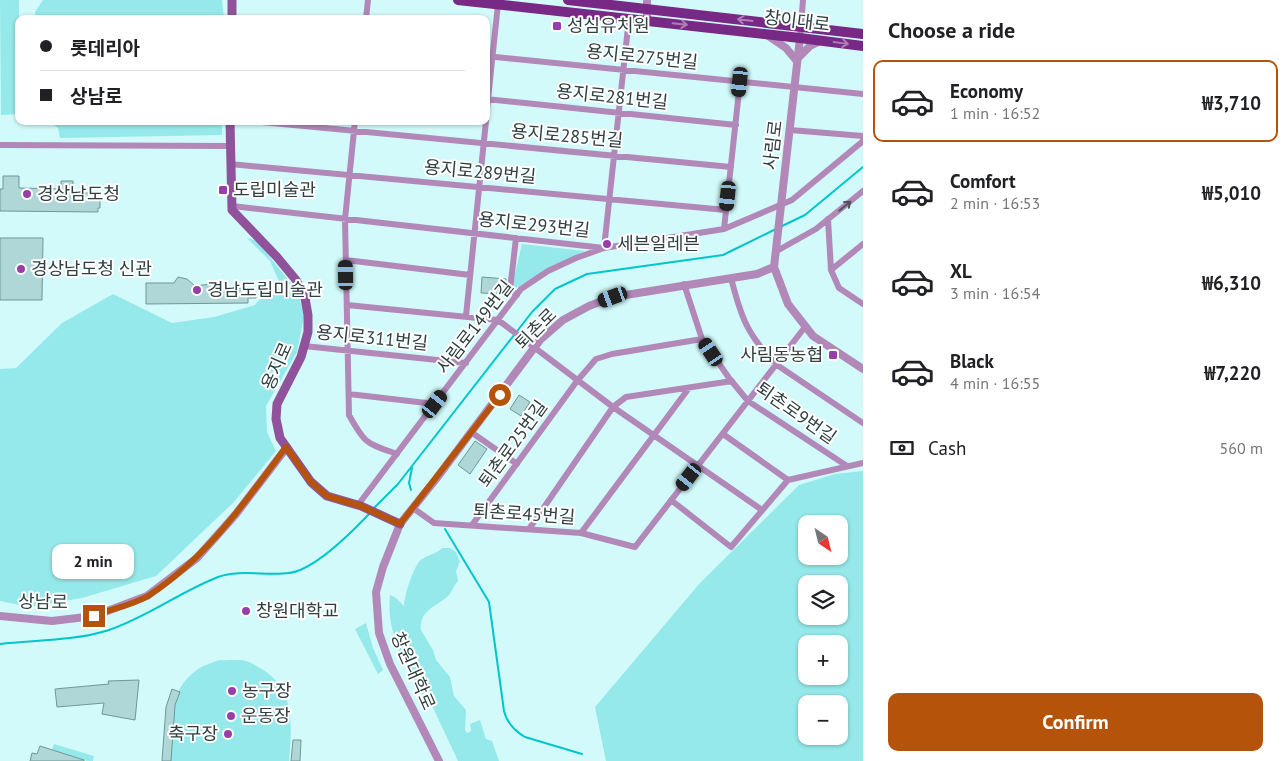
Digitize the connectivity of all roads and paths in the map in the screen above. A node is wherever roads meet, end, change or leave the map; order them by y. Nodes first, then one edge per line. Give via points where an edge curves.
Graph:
1 (232, 0) edge
2 (368, 0) edge
3 (458, 0) edge
4 (568, 0) edge
5 (804, 0) edge
6 (498, 4) junction
7 (647, 10) edge
8 (232, 15) edge
9 (366, 15) edge
10 (629, 18) junction
11 (801, 33) junction
12 (765, 34) junction
13 (863, 34) edge
14 (822, 41) junction
15 (863, 46) edge
16 (490, 51) edge
17 (490, 57) edge
18 (796, 60) junction
19 (623, 70) junction
20 (740, 82) junction
21 (795, 87) junction
22 (863, 94) edge
23 (490, 99) edge
24 (619, 113) junction
25 (230, 125) edge
26 (292, 125) edge
27 (355, 125) edge
28 (486, 125) edge
29 (736, 125) junction
30 (790, 130) junction
31 (354, 131) junction
32 (863, 136) edge
33 (863, 140) edge
34 (484, 144) junction
35 (0, 145) edge
36 (230, 146) junction
37 (614, 156) junction
38 (230, 164) junction
39 (731, 167) junction
40 (349, 175) junction
41 (479, 187) junction
42 (863, 191) edge
43 (609, 199) junction
44 (781, 205) junction
45 (232, 206) junction
46 (726, 210) junction
47 (345, 219) junction
48 (828, 219) junction
49 (724, 229) junction
50 (474, 234) junction
51 (516, 238) junction
52 (862, 245) edge
53 (604, 248) junction
54 (775, 248) junction
55 (346, 260) junction
56 (774, 267) junction
57 (830, 270) junction
58 (470, 275) junction
59 (731, 278) junction
60 (684, 284) junction
61 (517, 295) junction
62 (347, 304) junction
63 (863, 304) edge
64 (466, 316) junction
65 (500, 321) junction
66 (805, 327) junction
67 (702, 339) junction
68 (304, 346) junction
69 (532, 347) junction
70 (348, 350) junction
71 (466, 363) junction
72 (777, 364) junction
73 (862, 366) edge
74 (577, 381) junction
75 (732, 381) junction
76 (689, 388) junction
77 (349, 394) junction
78 (748, 401) junction
79 (435, 404) junction
80 (613, 407) junction
81 (863, 423) edge
82 (472, 432) junction
83 (722, 434) junction
84 (654, 435) junction
85 (286, 447) junction
86 (397, 454) junction
87 (863, 463) edge
88 (517, 464) junction
89 (698, 466) junction
90 (847, 466) junction
91 (788, 480) junction
92 (671, 500) junction
93 (360, 506) junction
94 (413, 508) junction
95 (762, 510) junction
96 (400, 524) junction
97 (472, 526) junction
98 (529, 529) junction
99 (581, 533) junction
100 (0, 616) edge
101 (439, 761) edge

1 - 8 main road
2 - 9 street
3 - 6 main road, 창이대로
4 - 7 main road, 창이대로
5 - 11 street
6 - 10 main road, 창이대로
6 - 16 street
7 - 10 main road, 창이대로
11 -> 7 main road, 창이대로
7 -> 12 main road, 창이대로
10 - 19 street, 용지로293번길
11 - 12 main road, 창이대로
11 - 13 main road, 창이대로
11 - 14 main road, 창이대로
11 - 18 street, 사림로
12 - 18 street via 786,48
14 -> 15 main road, 창이대로
14 - 18 street via 810,46
17 - 19 street, 용지로275번길
18 - 21 street, 사림로
19 - 20 street, 용지로275번길
19 - 24 street, 용지로293번길
20 - 21 street, 용지로275번길
20 - 29 street
21 - 22 street
21 - 30 street, 사림로
23 - 24 street, 용지로281번길
24 - 29 street, 용지로281번길
24 - 37 street, 용지로293번길
25 - 36 main road
26 - 31 street, 용지로285번길
27 - 31 street
28 - 34 street
29 - 39 street
30 - 32 street
30 - 44 street, 사림로
31 - 34 street, 용지로285번길
31 - 40 street
33 - 44 street, 사림로149번길 via 792,200
34 - 37 street, 용지로285번길
34 - 41 street
35 - 36 street
36 - 38 main road
37 - 39 street, 용지로285번길
37 - 43 street, 용지로293번길
38 - 40 street, 용지로289번길
38 - 45 main road
39 - 46 street
40 - 41 street, 용지로289번길
40 - 47 street
41 - 43 street, 용지로289번길
41 - 50 street
48 -> 42 street
43 - 46 street, 용지로289번길
43 - 53 street, 용지로293번길
44 - 49 street, 사림로149번길
44 - 54 street, 사림로
45 - 47 street, 용지로293번길
45 - 68 main road, 용지로 via 232,210 296,280 305,298 308,315
46 - 49 street
47 - 50 street, 용지로293번길
47 - 55 street
48 - 54 street via 816,229
48 - 57 street
49 - 53 street, 사림로149번길
50 - 51 street, 용지로293번길
50 - 58 street
51 - 53 street, 용지로293번길
51 - 61 street via 510,290
52 - 57 street
53 - 61 street, 사림로149번길 via 548,271
54 - 56 street
55 - 58 street
55 - 62 street
56 - 59 street, 퇴촌로 via 757,274
56 - 66 street via 788,304
57 - 63 street via 839,288
58 - 64 street
59 - 60 street, 퇴촌로
59 - 72 street via 740,315 758,344
60 - 67 street, 퇴촌로9번길
60 - 69 street, 퇴촌로 via 613,297 589,306 563,320
61 - 65 street, 사림로149번길
62 - 64 street
62 - 70 street
64 - 65 street
65 - 69 street
65 - 71 street, 사림로149번길
66 - 72 street
66 - 73 street via 813,336
67 - 74 street via 596,359
67 - 75 street, 퇴촌로9번길
68 - 70 street, 용지로311번길
68 - 85 main road, 용지로 via 277,404 276,419 280,438
69 - 74 street
69 - 82 street, 퇴촌로
70 - 71 street, 용지로311번길
70 - 77 street
71 - 79 street, 사림로149번길
72 - 78 street
72 - 81 street
74 - 80 street
74 - 88 street, 퇴촌로25번길
75 - 76 street, 퇴촌로9번길
75 - 78 street, 퇴촌로9번길
76 - 80 street, 퇴촌로9번길 via 626,397
76 - 84 street
77 - 79 street
77 - 86 street via 349,416 361,437
78 - 83 street
78 - 90 street, 퇴촌로9번길
79 - 86 street, 사림로149번길
80 - 84 street
80 - 98 street
82 - 88 street
82 - 94 street, 퇴촌로
83 - 89 street
83 - 91 street
84 - 89 street
84 - 99 street
85 - 93 main road, 용지로 via 311,482 327,496
85 - 100 street, 상남로 via 236,514 197,558 147,596 94,616 52,621
86 - 93 street, 사림로149번길
87 - 90 street
88 - 97 street, 퇴촌로25번길
89 - 92 street
89 - 95 street
90 - 91 street
91 - 95 street
92 - 95 street via 731,547
92 - 99 street, 퇴촌로45번길 via 635,547
93 - 96 main road, 용지로
94 - 96 street, 창원대학로
94 - 97 street, 퇴촌로45번길 via 434,523
96 - 101 street, 창원대학로 via 376,592 380,633 390,664
97 - 98 street, 퇴촌로45번길
98 - 99 street, 퇴촌로45번길

